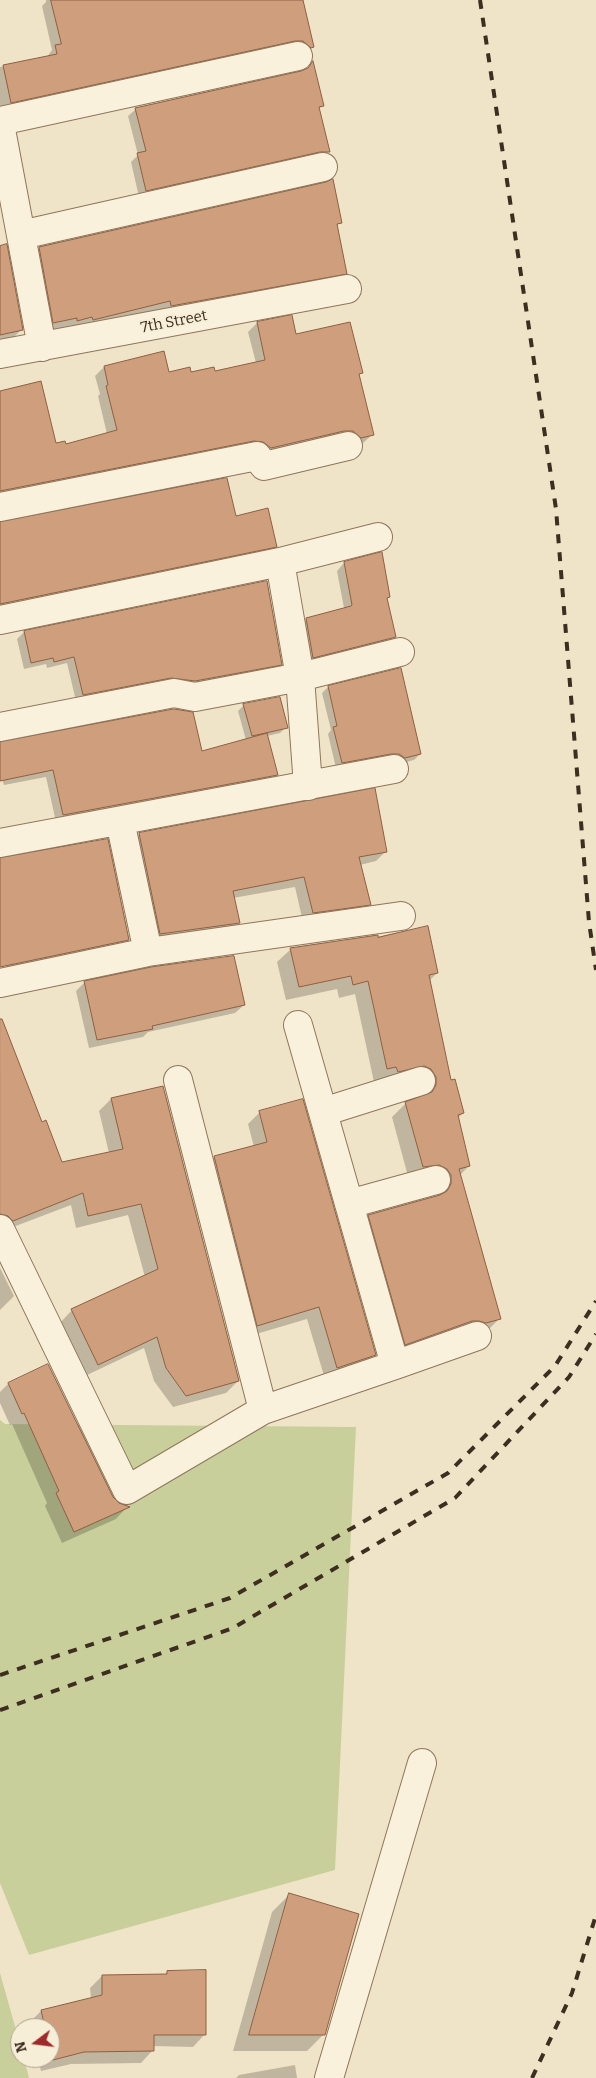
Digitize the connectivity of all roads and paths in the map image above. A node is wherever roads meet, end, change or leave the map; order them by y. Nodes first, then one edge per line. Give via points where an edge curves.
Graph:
1 (298, 56) dead end
2 (0, 122) edge
3 (323, 168) dead end
4 (21, 235) junction
5 (347, 289) dead end
6 (42, 347) junction
7 (0, 354) edge
8 (348, 446) dead end
9 (0, 507) edge
10 (378, 537) dead end
11 (280, 562) junction
12 (0, 620) edge
13 (400, 652) dead end
14 (300, 677) junction
15 (0, 727) edge
16 (394, 770) dead end
17 (308, 786) junction
18 (120, 821) junction
19 (0, 843) edge
20 (400, 916) dead end
21 (148, 952) junction
22 (0, 983) edge
23 (298, 1025) dead end
24 (178, 1080) dead end
25 (421, 1081) dead end
26 (323, 1112) junction
27 (436, 1180) dead end
28 (349, 1204) junction
29 (0, 1229) edge
30 (477, 1336) dead end
31 (395, 1365) junction
32 (263, 1410) junction
33 (422, 1763) dead end
34 (329, 2078) edge

1 - 2 street
2 - 4 street
3 - 4 street
4 - 6 street
5 - 6 street, 7th Street
6 - 7 street, 7th Street
8 - 9 street via 264,466 257,456
10 - 11 street
11 - 12 street
11 - 14 street
13 - 14 street
14 - 15 street via 195,697 174,693
14 - 17 street
16 - 17 street
17 - 18 street
18 - 19 street
18 - 21 street
20 - 21 street
21 - 22 street
23 - 26 street
24 - 32 street
25 - 26 street
26 - 28 street
27 - 28 street
28 - 31 street
29 - 32 street via 127,1490
30 - 31 street
31 - 32 street
33 - 34 street

